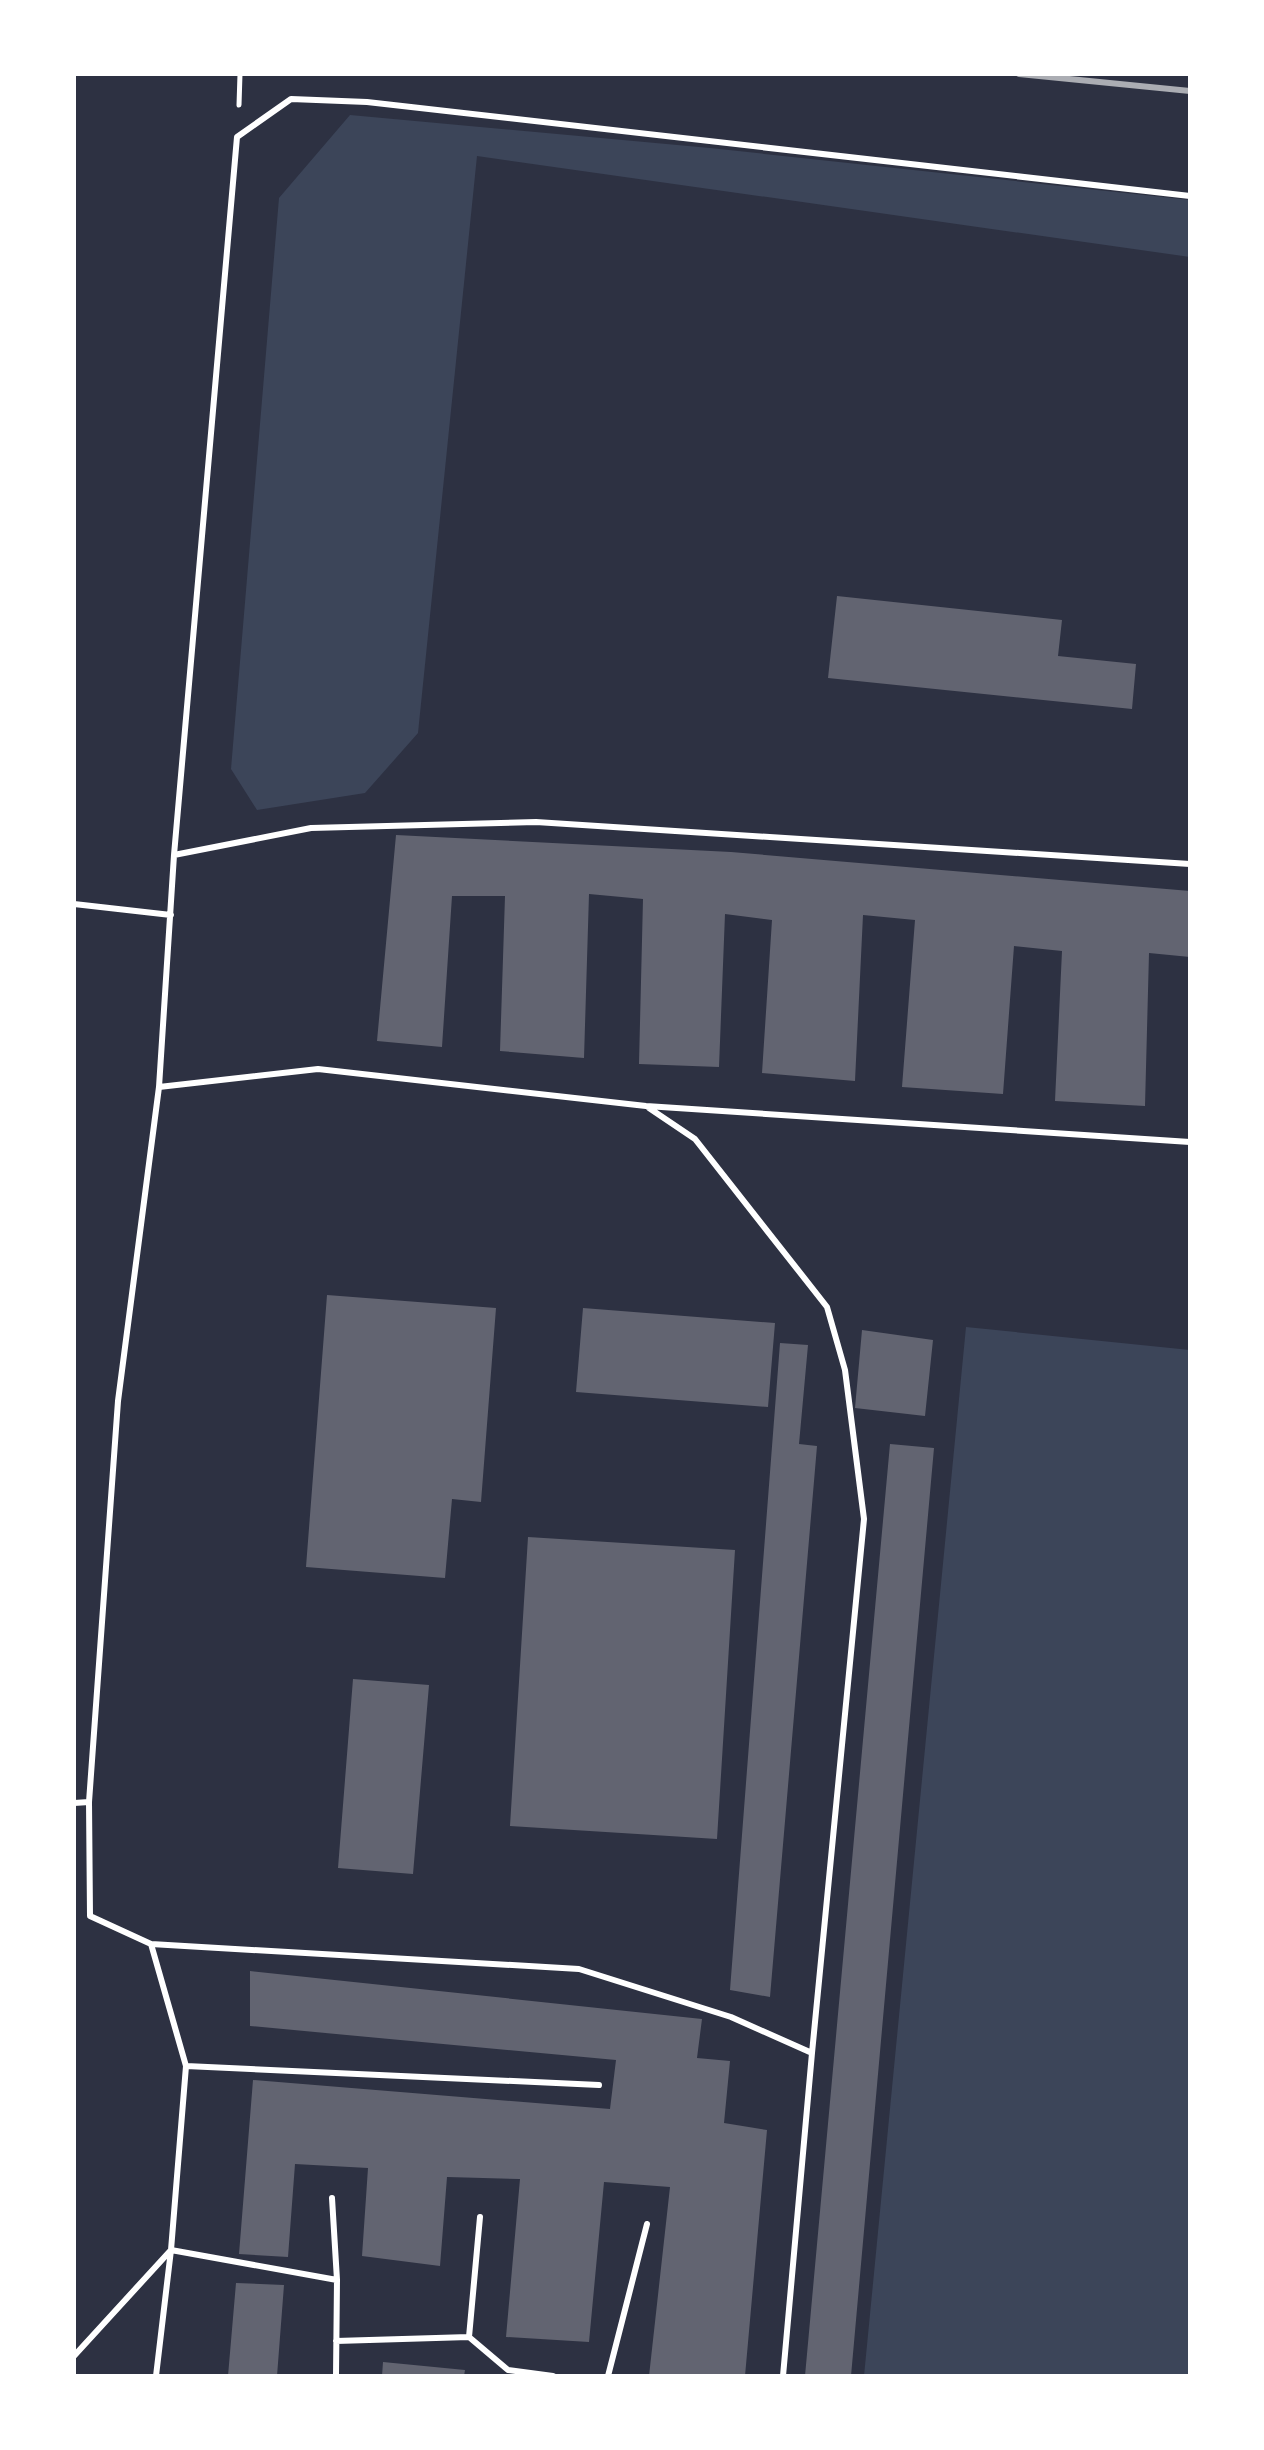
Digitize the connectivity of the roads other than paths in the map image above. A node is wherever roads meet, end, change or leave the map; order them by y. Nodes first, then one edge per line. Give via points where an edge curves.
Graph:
1 (1190, 196) edge
2 (174, 855) junction
3 (1190, 864) edge
4 (74, 904) edge
5 (171, 915) junction
6 (159, 1087) junction
7 (646, 1106) junction
8 (1190, 1142) edge
9 (89, 1802) junction
10 (74, 1803) edge
11 (151, 1944) junction
12 (812, 2053) junction
13 (186, 2066) junction
14 (599, 2085) dead end
15 (332, 2198) dead end
16 (480, 2217) dead end
17 (647, 2224) dead end
18 (171, 2250) junction
19 (337, 2280) junction
20 (469, 2337) junction
21 (336, 2341) junction
22 (74, 2356) edge
23 (156, 2376) edge
24 (336, 2376) edge
25 (553, 2376) edge
26 (608, 2376) edge
27 (783, 2376) edge

1 - 2 lane via 367,102 291,99 237,137
2 - 3 lane via 311,828 536,822
2 - 5 lane
4 - 5 lane
5 - 6 lane
6 - 7 lane via 318,1069
6 - 9 lane via 118,1401
7 - 8 lane
7 - 12 lane via 695,1139 827,1307 845,1370 864,1519
9 - 10 lane
9 - 11 lane via 90,1916
11 - 12 lane via 579,1969 731,2017
11 - 13 lane
12 - 27 lane
13 - 14 lane
13 - 18 lane
15 - 19 lane
16 - 20 lane
17 - 26 lane
18 - 19 lane
18 - 22 lane
18 - 23 lane
19 - 21 lane
20 - 21 lane
20 - 25 lane via 508,2370
21 - 24 lane

